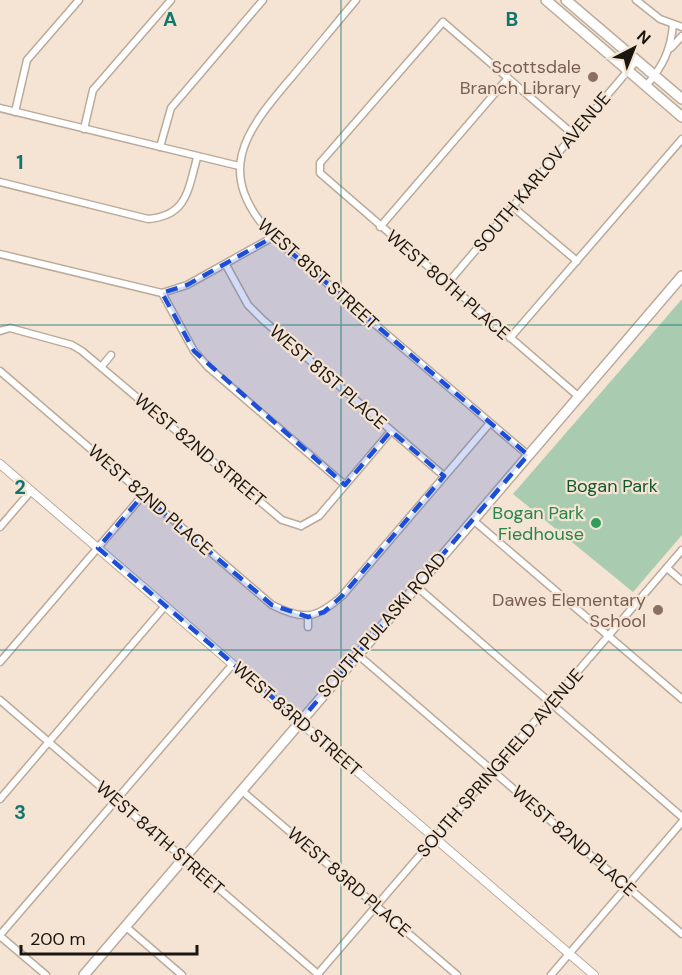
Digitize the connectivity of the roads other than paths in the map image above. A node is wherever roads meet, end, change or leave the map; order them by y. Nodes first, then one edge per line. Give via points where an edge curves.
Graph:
1 (79, 0) edge
2 (171, 0) edge
3 (263, 0) edge
4 (356, 0) edge
5 (546, 0) edge
6 (566, 0) edge
7 (636, 0) edge
8 (646, 3) edge
9 (673, 24) junction
10 (682, 27) edge
11 (682, 36) edge
12 (670, 48) junction
13 (637, 60) junction
14 (628, 71) junction
15 (654, 76) junction
16 (508, 78) junction
17 (646, 86) junction
18 (682, 99) edge
19 (0, 108) edge
20 (15, 112) junction
21 (682, 117) edge
22 (84, 129) junction
23 (574, 135) junction
24 (682, 139) edge
25 (160, 147) junction
26 (197, 158) junction
27 (239, 166) junction
28 (0, 182) edge
29 (513, 207) junction
30 (380, 226) junction
31 (273, 237) junction
32 (0, 254) edge
33 (577, 261) junction
34 (226, 266) junction
35 (682, 276) edge
36 (447, 284) junction
37 (162, 292) junction
38 (0, 331) edge
39 (510, 338) junction
40 (111, 355) dead end
41 (102, 366) junction
42 (0, 371) edge
43 (578, 396) junction
44 (490, 423) junction
45 (391, 431) junction
46 (528, 455) junction
47 (0, 464) edge
48 (444, 476) junction
49 (345, 485) junction
50 (31, 491) junction
51 (143, 495) junction
52 (473, 519) junction
53 (0, 526) edge
54 (98, 548) junction
55 (682, 550) edge
56 (667, 568) junction
57 (682, 581) edge
58 (416, 586) junction
59 (165, 606) junction
60 (308, 617) junction
61 (308, 627) dead end
62 (609, 635) junction
63 (357, 654) junction
64 (0, 662) edge
65 (233, 664) junction
66 (682, 699) edge
67 (0, 700) edge
68 (551, 703) junction
69 (300, 721) junction
70 (49, 742) junction
71 (493, 771) junction
72 (242, 790) junction
73 (0, 799) edge
74 (116, 800) junction
75 (682, 817) edge
76 (682, 822) edge
77 (435, 838) junction
78 (183, 858) junction
79 (627, 887) junction
80 (376, 905) junction
81 (125, 926) junction
82 (682, 934) edge
83 (0, 935) edge
84 (569, 954) junction
85 (318, 974) edge
86 (46, 975) edge
87 (84, 975) edge
88 (182, 975) edge
89 (457, 975) edge
90 (551, 975) edge
91 (594, 975) edge

1 - 20 street via 27,60
2 - 22 street via 93,90
3 - 25 street via 171,108
4 - 27 street via 249,130
5 - 14 main road
6 - 13 main road
7 - 8 street
8 - 9 street
9 - 10 street
9 - 12 street
11 - 12 street
12 - 15 street
13 - 14 street, SOUTH KARLOV AVENUE
13 - 15 main road
14 - 17 main road
14 - 23 street, SOUTH KARLOV AVENUE
15 - 17 street
15 - 18 main road
16 - 23 street
16 - 30 street
16 - 30 street, WEST 80TH PLACE via 442,20 320,163 320,173
17 - 21 main road
19 - 20 street
20 - 22 street
22 - 25 street
23 - 29 street, SOUTH KARLOV AVENUE
24 - 33 street
25 - 26 street
26 - 27 street
26 - 28 street via 187,196 164,218 148,219
27 - 31 street, WEST 81ST STREET via 248,206
29 - 33 street
29 - 36 street, SOUTH KARLOV AVENUE
30 - 36 street, WEST 80TH PLACE
31 - 34 street
31 - 44 street, WEST 81ST STREET
32 - 37 street
33 - 39 street
34 - 37 street
34 - 45 street, WEST 81ST PLACE via 248,305 263,320
35 - 43 main road, SOUTH PULASKI ROAD
36 - 39 street, WEST 80TH PLACE
37 - 49 street via 194,351 208,367
38 - 41 street, WEST 82ND STREET via 10,328 72,345
39 - 43 street, WEST 80TH PLACE
40 - 41 street
41 - 49 street, WEST 82ND STREET via 282,520 301,529 319,516
42 - 51 street, WEST 82ND PLACE
43 - 46 main road, SOUTH PULASKI ROAD
44 - 46 street, WEST 81ST STREET
44 - 48 street
45 - 48 street, WEST 81ST PLACE
45 - 49 street
46 - 52 main road, SOUTH PULASKI ROAD
47 - 50 street, WEST 83RD STREET
48 - 60 street via 342,596 324,612
50 - 53 street
50 - 54 street, WEST 83RD STREET
51 - 54 street
51 - 60 street, WEST 82ND PLACE via 272,605
52 - 58 main road, SOUTH PULASKI ROAD
52 - 62 street
54 - 59 street, WEST 83RD STREET
54 - 64 street
55 - 56 street, SOUTH SPRINGFIELD AVENUE
56 - 57 street
56 - 62 street, SOUTH SPRINGFIELD AVENUE
58 - 63 main road, SOUTH PULASKI ROAD
58 - 68 street
59 - 65 street, WEST 83RD STREET
59 - 70 street
60 - 61 street
62 - 66 street
62 - 68 street, SOUTH SPRINGFIELD AVENUE
63 - 69 main road, SOUTH PULASKI ROAD
63 - 71 street, WEST 82ND PLACE
65 - 69 street, WEST 83RD STREET
65 - 74 street
67 - 70 street, WEST 84TH STREET
68 - 71 street, SOUTH SPRINGFIELD AVENUE
68 - 75 street
69 - 72 main road, SOUTH PULASKI ROAD
69 - 77 street, WEST 83RD STREET
70 - 73 street
70 - 74 street, WEST 84TH STREET
71 - 77 street, SOUTH SPRINGFIELD AVENUE
71 - 79 street, WEST 82ND PLACE
72 - 78 main road, SOUTH PULASKI ROAD
72 - 80 street, WEST 83RD PLACE
74 - 78 street, WEST 84TH STREET
74 - 83 street
76 - 79 street
77 - 80 street, SOUTH SPRINGFIELD AVENUE
77 - 84 street, WEST 83RD STREET
78 - 81 main road, SOUTH PULASKI ROAD
78 - 85 street, WEST 84TH STREET
79 - 82 street, WEST 82ND PLACE
79 - 84 street
80 - 85 street, SOUTH SPRINGFIELD AVENUE
80 - 89 street, WEST 83RD PLACE
81 - 87 main road, SOUTH PULASKI ROAD
81 - 88 street
83 - 86 street
84 - 90 street
84 - 91 street, WEST 83RD STREET

